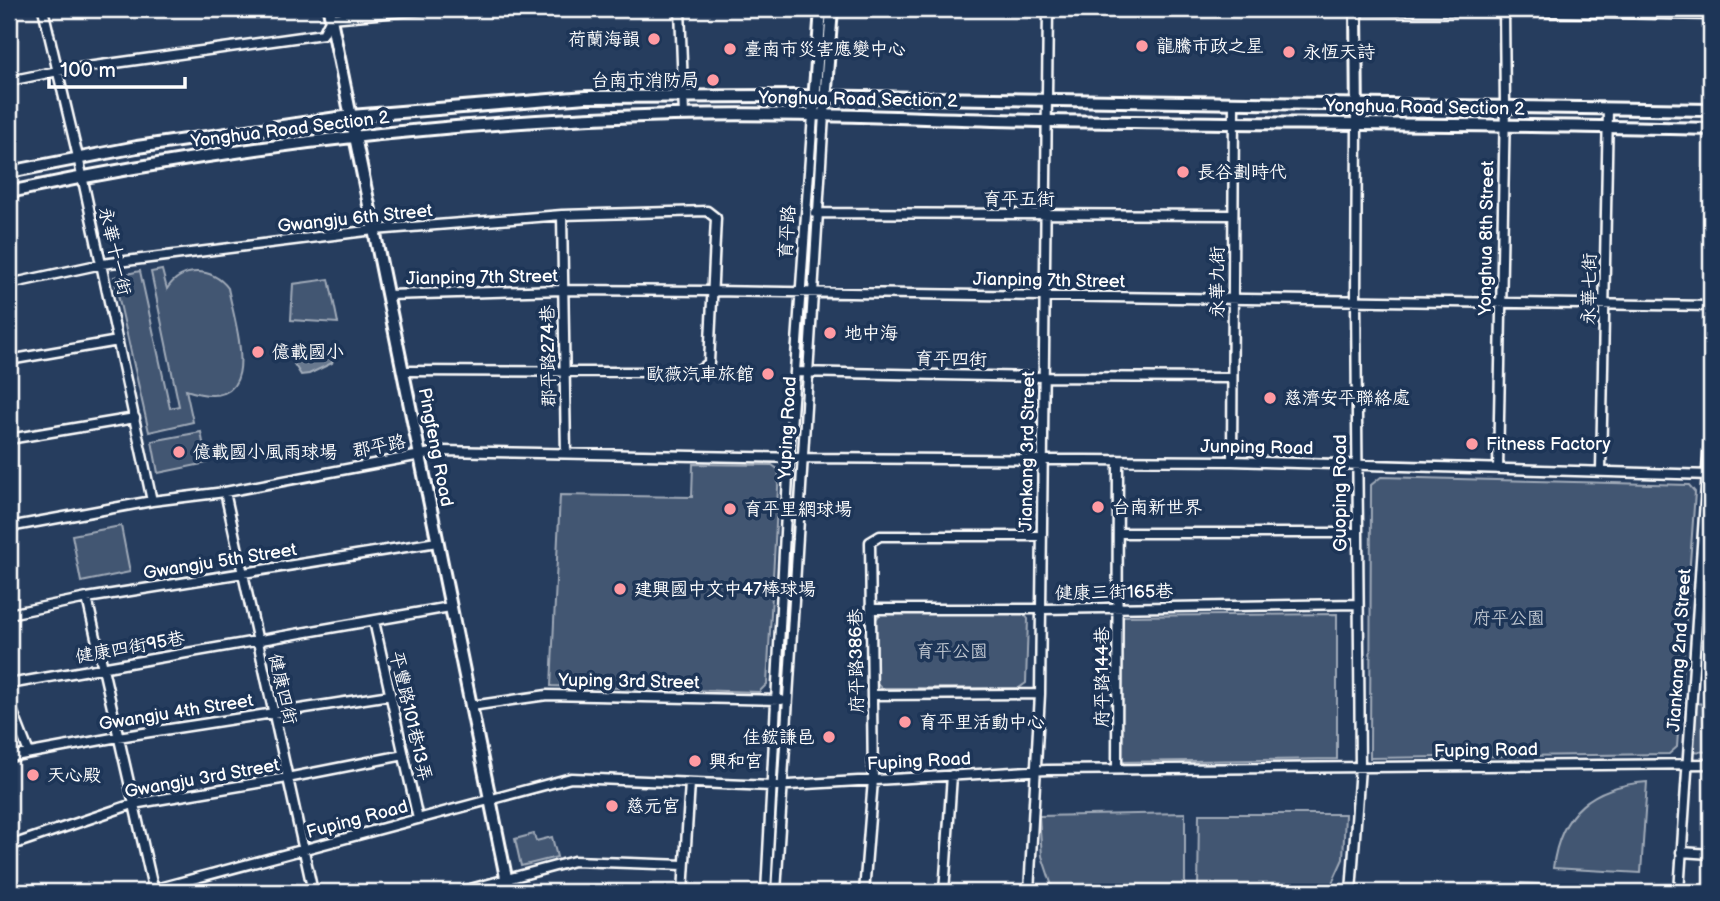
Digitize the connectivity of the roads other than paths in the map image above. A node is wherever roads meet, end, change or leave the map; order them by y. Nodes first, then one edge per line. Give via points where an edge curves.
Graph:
1 (43, 9) edge
2 (433, 9) edge
3 (680, 9) edge
4 (821, 9) edge
5 (832, 9) edge
6 (1048, 9) edge
7 (1201, 9) edge
8 (1356, 9) edge
9 (1433, 9) edge
10 (1504, 10) edge
11 (1574, 10) edge
12 (1650, 11) edge
13 (330, 14) edge
14 (1711, 15) edge
15 (58, 71) junction
16 (9, 81) edge
17 (683, 95) junction
18 (820, 96) junction
19 (1047, 100) junction
20 (1234, 102) junction
21 (1357, 104) junction
22 (1505, 106) junction
23 (1608, 108) junction
24 (1711, 110) edge
25 (684, 115) junction
26 (819, 115) junction
27 (351, 116) junction
28 (1046, 121) junction
29 (1233, 122) junction
30 (1357, 123) junction
31 (1504, 127) junction
32 (1607, 127) junction
33 (1711, 129) edge
34 (355, 136) junction
35 (78, 157) junction
36 (9, 172) edge
37 (82, 177) junction
38 (9, 192) edge
39 (806, 212) junction
40 (817, 213) junction
41 (562, 215) junction
42 (1045, 215) junction
43 (1232, 215) junction
44 (374, 230) junction
45 (102, 264) junction
46 (9, 284) edge
47 (563, 290) junction
48 (713, 291) junction
49 (801, 293) junction
50 (812, 293) junction
51 (387, 295) junction
52 (1043, 296) junction
53 (1233, 298) junction
54 (1356, 300) junction
55 (1500, 303) junction
56 (1604, 304) junction
57 (1711, 306) edge
58 (118, 341) junction
59 (9, 360) edge
60 (403, 371) junction
61 (795, 372) junction
62 (808, 372) junction
63 (565, 373) junction
64 (1043, 377) junction
65 (1232, 378) junction
66 (1711, 410) edge
67 (135, 418) junction
68 (9, 439) edge
69 (566, 453) junction
70 (419, 455) junction
71 (789, 457) junction
72 (802, 458) junction
73 (1042, 460) junction
74 (1118, 460) junction
75 (1232, 461) junction
76 (1358, 465) junction
77 (1498, 468) junction
78 (1601, 471) junction
79 (1709, 475) edge
80 (225, 492) junction
81 (152, 501) junction
82 (9, 527) edge
83 (1118, 533) junction
84 (1358, 533) junction
85 (1041, 536) junction
86 (437, 542) junction
87 (244, 573) junction
88 (87, 598) junction
89 (1358, 604) junction
90 (450, 607) junction
91 (1118, 607) junction
92 (871, 608) junction
93 (1042, 609) junction
94 (9, 614) edge
95 (374, 621) junction
96 (256, 642) junction
97 (102, 667) junction
98 (9, 684) edge
99 (1040, 694) junction
100 (390, 695) junction
101 (872, 695) junction
102 (776, 700) junction
103 (788, 700) junction
104 (9, 702) edge
105 (471, 706) junction
106 (272, 713) junction
107 (118, 737) junction
108 (29, 753) junction
109 (404, 755) junction
110 (9, 757) edge
111 (1687, 764) junction
112 (1711, 764) edge
113 (1360, 767) junction
114 (1117, 769) junction
115 (1036, 771) junction
116 (952, 775) junction
117 (287, 778) junction
118 (873, 780) junction
119 (690, 783) junction
120 (783, 785) junction
121 (772, 786) junction
122 (489, 799) junction
123 (133, 804) junction
124 (418, 818) junction
125 (9, 846) edge
126 (303, 849) junction
127 (1681, 852) junction
128 (1711, 855) edge
129 (684, 865) junction
130 (506, 879) junction
131 (153, 891) edge
132 (144, 892) edge
133 (313, 892) edge
134 (460, 892) edge
135 (509, 892) edge
136 (683, 892) edge
137 (766, 892) edge
138 (776, 892) edge
139 (864, 892) edge
140 (944, 892) edge
141 (1029, 892) edge
142 (1351, 892) edge
143 (1679, 892) edge

1 - 15 street, 永華十一街
2 - 13 street
3 - 17 street
4 - 18 street, 育平路
5 - 18 street
6 - 19 street, Jiankang 3rd Street
7 - 8 street
8 - 9 street
8 - 21 street, Guoping Road
9 - 10 street
10 - 11 street
10 - 22 street, Yonghua 8th Street
11 - 12 street
12 - 14 street
13 - 15 street via 323,34
13 - 27 street, Pingfeng Road
15 - 16 street
15 - 35 street, 永華十一街
17 - 18 street, Yonghua Road Section 2
17 - 25 street
17 - 27 street, Yonghua Road Section 2 via 586,97
18 - 19 street, Yonghua Road Section 2
18 - 26 street, 育平路
19 - 20 street, Yonghua Road Section 2
19 - 28 street, Jiankang 3rd Street
20 - 21 street, Yonghua Road Section 2
20 - 29 street, 永華九街
21 - 22 street, Yonghua Road Section 2
21 - 30 street, Guoping Road
22 - 23 street, Yonghua Road Section 2
22 - 31 street, Yonghua 8th Street
23 - 24 street, Yonghua Road Section 2
23 - 32 street, 永華七街
25 - 26 street, Yonghua Road Section 2
25 - 34 street, Yonghua Road Section 2 via 514,122
26 - 28 street, Yonghua Road Section 2
26 - 39 street, 育平路
26 - 40 street, Yuping Road
27 - 34 street, Pingfeng Road
27 - 35 street, Yonghua Road Section 2
28 - 29 street, Yonghua Road Section 2
28 - 42 street, Jiankang 3rd Street
29 - 30 street, Yonghua Road Section 2
29 - 43 street, 永華九街
30 - 31 street, Yonghua Road Section 2
30 - 54 street, Guoping Road
31 - 32 street, Yonghua Road Section 2
31 - 55 street, Yonghua 8th Street
32 - 33 street, Yonghua Road Section 2
32 - 56 street, 永華七街
34 - 37 street, Yonghua Road Section 2
34 - 44 street, Pingfeng Road
35 - 36 street, Yonghua Road Section 2
35 - 37 street, 永華十一街
37 - 38 street, Yonghua Road Section 2
37 - 45 street, 永華十一街
39 - 40 street, 育平五街
39 - 49 street, 育平路
40 - 42 street, 育平五街
40 - 50 street, Yuping Road
41 - 44 street, Gwangju 6th Street
41 - 47 street, 郡平路274巷
41 - 48 street, Gwangju 6th Street via 707,211 716,218
42 - 43 street, 育平五街
42 - 52 street, Jiankang 3rd Street
43 - 53 street, 永華九街
44 - 45 street, Gwangju 6th Street
44 - 51 street, Pingfeng Road
45 - 46 street, Gwangju 6th Street
45 - 58 street, 永華十一街
47 - 48 street, Jianping 7th Street
47 - 51 street, Jianping 7th Street
47 - 63 street, 郡平路274巷
48 - 49 street, Jianping 7th Street
48 - 63 street via 709,363 700,370
49 - 50 street, Jianping 7th Street
49 - 61 street, 育平路
50 - 52 street, Jianping 7th Street
50 - 62 street, Yuping Road
51 - 60 street, Pingfeng Road
52 - 53 street, Jianping 7th Street
52 - 64 street, Jiankang 3rd Street
53 - 54 street, Jianping 7th Street
53 - 65 street, 永華九街
54 - 55 street, Jianping 7th Street
54 - 76 street, Guoping Road
55 - 56 street, Jianping 7th Street
55 - 77 street, Yonghua 8th Street
56 - 57 street, Jianping 7th Street
56 - 78 street, 永華七街
58 - 59 street
58 - 67 street, 永華十一街
60 - 63 street
60 - 70 street, Pingfeng Road
61 - 62 street, 育平四街
61 - 71 street, 育平路
62 - 64 street, 育平四街
62 - 72 street, Yuping Road
63 - 69 street, 郡平路274巷
64 - 65 street, 育平四街
64 - 73 street, Jiankang 3rd Street
65 - 75 street, 永華九街
66 - 79 street, Jiankang 2nd Street
67 - 68 street
67 - 81 street, 永華十一街
69 - 70 street, 郡平路 via 442,451
69 - 71 street, 郡平路
70 - 80 street, 郡平路
70 - 86 street, Pingfeng Road
71 - 72 street, 郡平路
71 - 102 street, Yuping Road
72 - 73 street, Junping Road
72 - 103 street, Yuping Road
73 - 74 street, Junping Road
73 - 85 street, Jiankang 3rd Street
74 - 75 street, Junping Road
74 - 83 street, 府平路144巷
75 - 76 street, Junping Road
76 - 77 street, Junping Road
76 - 84 street, Guoping Road
77 - 78 street, Junping Road
78 - 79 street, Junping Road
79 - 111 street, Jiankang 2nd Street
80 - 81 street, 郡平路
80 - 87 street, 健康四街
81 - 82 street, 郡平路
83 - 84 street
83 - 91 street, 府平路144巷
84 - 89 street, Guoping Road
85 - 92 street, 府平路386巷 via 880,536 870,542
85 - 93 street, Jiankang 3rd Street
86 - 87 street, Gwangju 5th Street
86 - 90 street, Pingfeng Road
87 - 88 street, Gwangju 5th Street
87 - 96 street, 健康四街
88 - 94 street, Gwangju 5th Street
88 - 97 street
89 - 91 street, 健康三街165巷
89 - 113 street, Guoping Road
90 - 95 street, 健康四街95巷
90 - 105 street, Pingfeng Road
91 - 93 street, 健康三街165巷
91 - 114 street, 府平路144巷
92 - 93 street, 健康三街165巷
92 - 101 street, 府平路386巷
93 - 99 street, Jiankang 3rd Street
95 - 96 street, 健康四街95巷
95 - 100 street, 平豐路101巷13弄
96 - 97 street, 健康四街95巷
96 - 106 street, 健康四街
97 - 98 street, 健康四街95巷
97 - 107 street
99 - 101 street
99 - 115 street, Jiankang 3rd Street
100 - 106 street, Gwangju 4th Street
100 - 109 street, 平豐路101巷13弄
101 - 118 street, 府平路386巷
102 - 103 street, Yuping 3rd Street
102 - 105 street, Yuping 3rd Street via 547,695
102 - 121 street, Yuping Road
103 - 120 street, Yuping Road
104 - 108 street
105 - 122 street, Pingfeng Road
106 - 107 street, Gwangju 4th Street
106 - 117 street, 健康四街
107 - 108 street, Gwangju 4th Street
107 - 123 street
108 - 110 street, Gwangju 4th Street
109 - 117 street, Gwangju 3rd Street
109 - 124 street, 平豐路101巷13弄
111 - 112 street, Fuping Road
111 - 113 street, Fuping Road
111 - 127 street, Jiankang 2nd Street
113 - 114 street, Fuping Road
113 - 142 street, Guoping Road
114 - 115 street, Fuping Road
115 - 116 street, Fuping Road
115 - 141 street, Jiankang 3rd Street
116 - 118 street, Fuping Road
116 - 140 street
117 - 123 street, Gwangju 3rd Street
117 - 126 street, 健康四街
118 - 120 street, Fuping Road
118 - 139 street, 府平路386巷
119 - 121 street, Fuping Road
119 - 122 street, Fuping Road via 571,778
119 - 129 street
120 - 121 street, Fuping Road
120 - 138 street, Yuping Road
121 - 137 street, Yuping Road
122 - 124 street, Fuping Road
122 - 130 street, Pingfeng Road
123 - 125 street, Gwangju 3rd Street
123 - 131 street
124 - 126 street, Fuping Road
126 - 131 street, Fuping Road
126 - 133 street, 健康四街
127 - 128 street
127 - 143 street, Jiankang 2nd Street
129 - 130 street via 574,861
129 - 136 street
130 - 134 street
130 - 135 street, Pingfeng Road
131 - 132 street, Fuping Road

